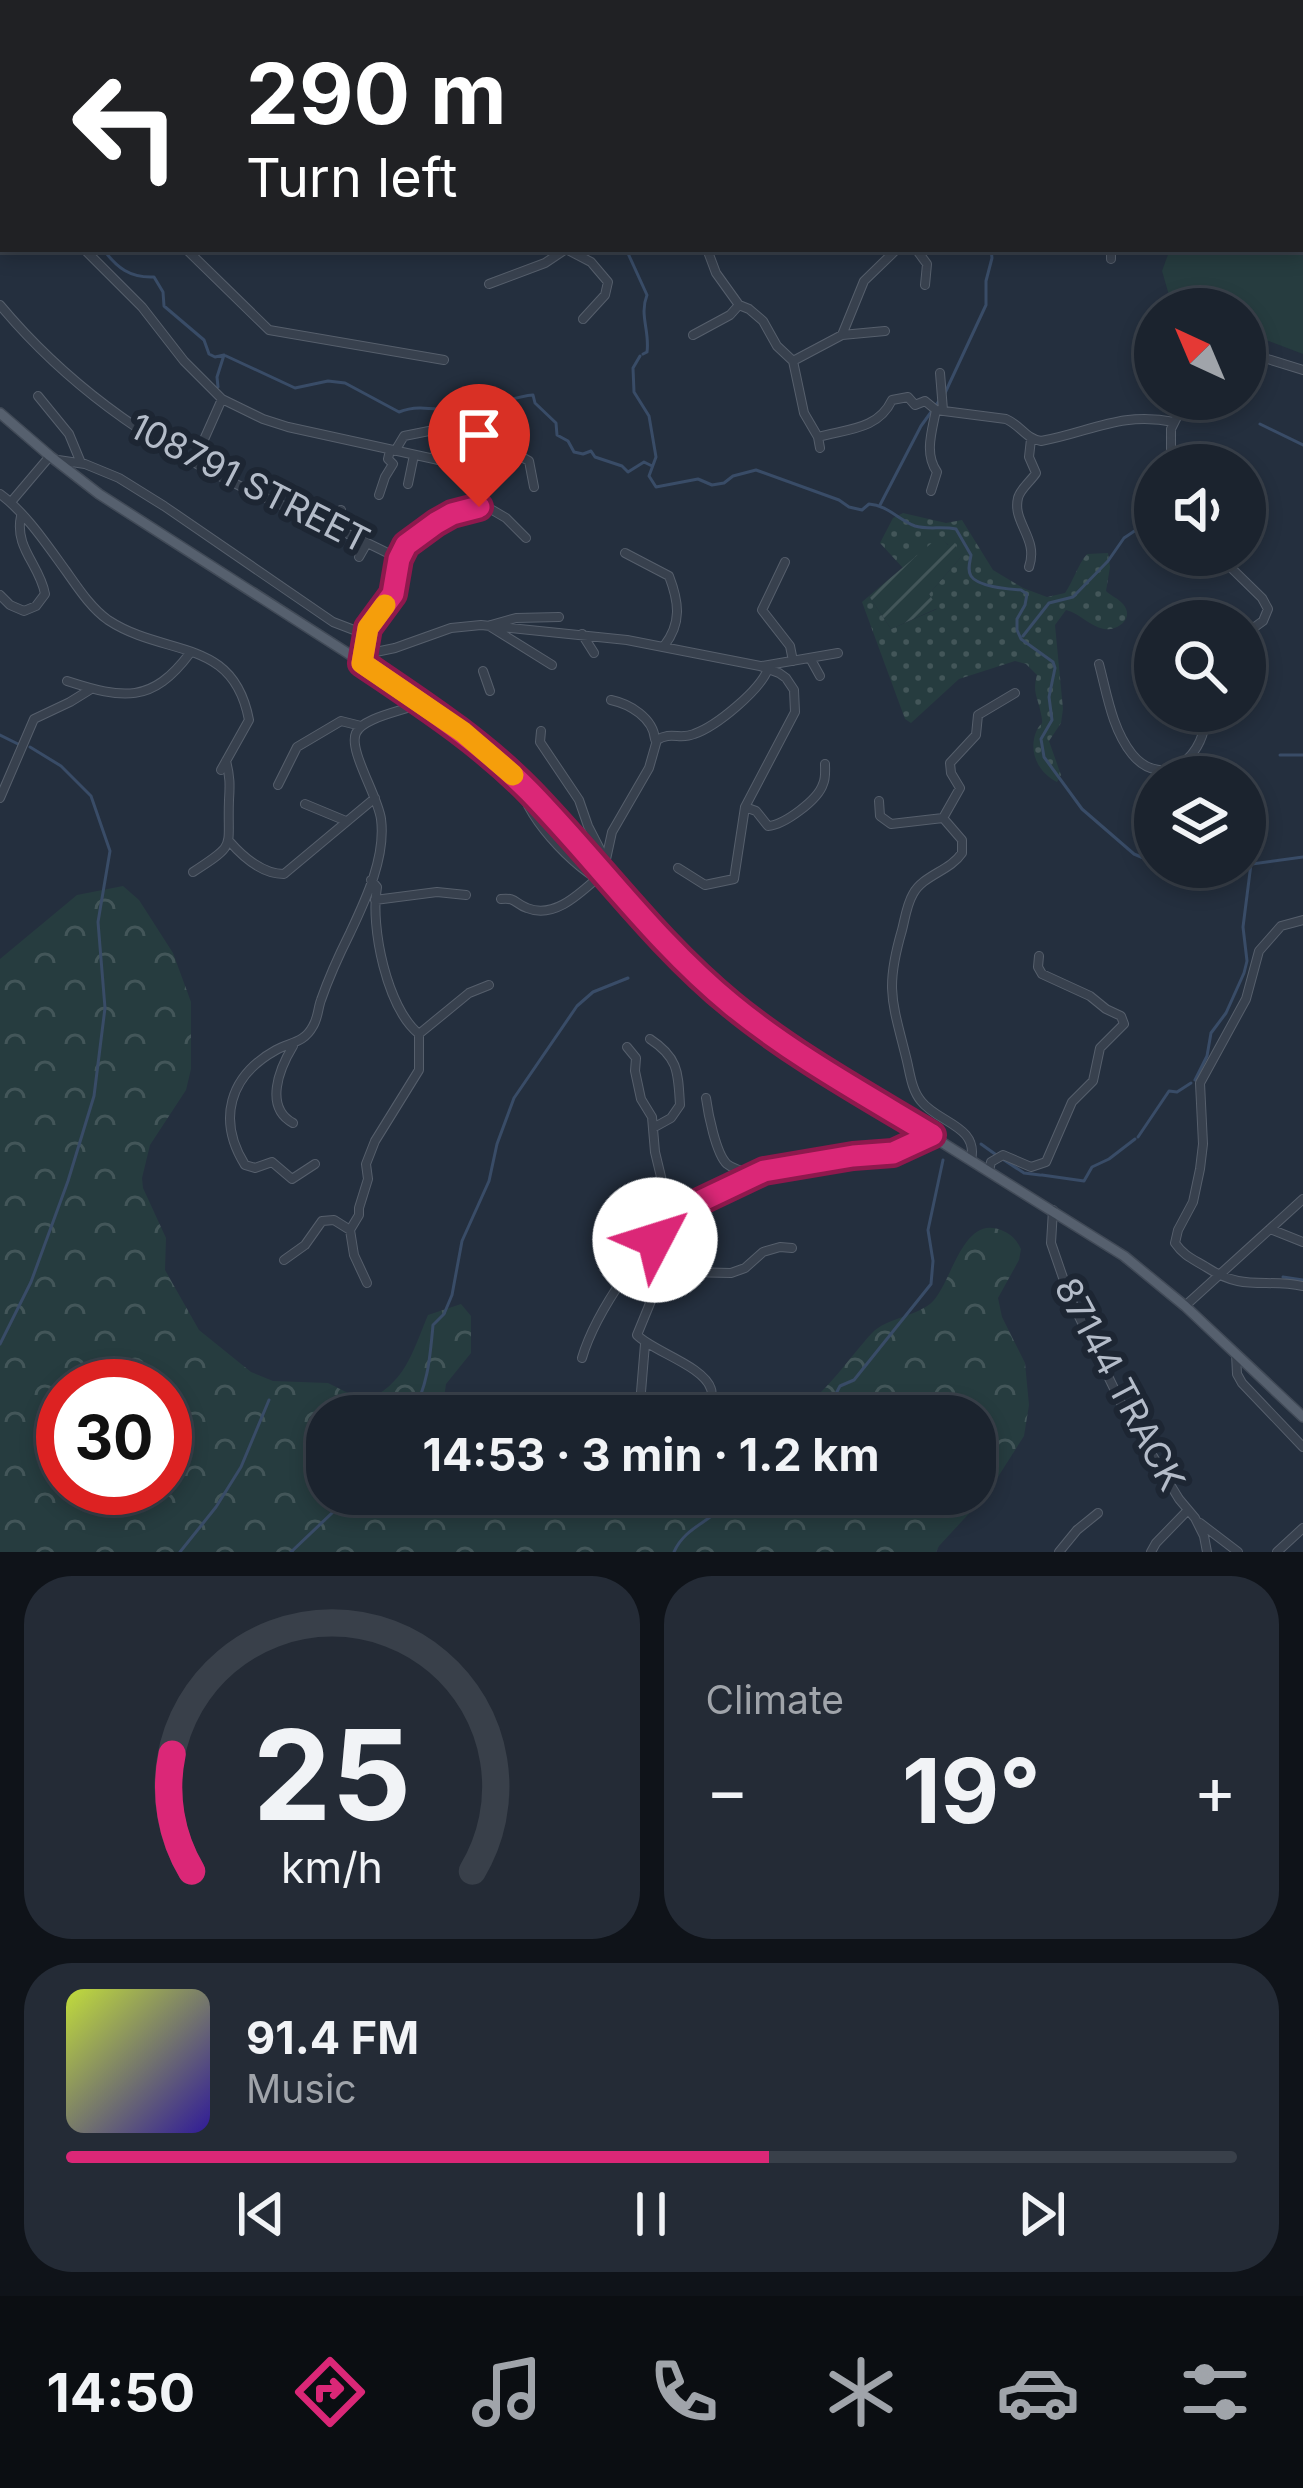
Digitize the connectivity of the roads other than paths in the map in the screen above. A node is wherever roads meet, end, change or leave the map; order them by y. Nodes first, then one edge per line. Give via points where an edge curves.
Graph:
1 (87, 252) edge
2 (189, 252) edge
3 (562, 252) edge
4 (572, 252) edge
5 (708, 252) edge
6 (894, 252) edge
7 (918, 252) edge
8 (489, 284) dead end
9 (925, 285) dead end
10 (0, 305) edge
11 (739, 305) junction
12 (584, 319) dead end
13 (884, 331) dead end
14 (693, 335) dead end
15 (842, 335) junction
16 (1266, 359) edge
17 (443, 360) dead end
18 (793, 361) junction
19 (1303, 370) edge
20 (940, 373) dead end
21 (38, 396) dead end
22 (222, 399) junction
23 (938, 407) junction
24 (0, 412) edge
25 (1174, 422) joint
26 (1031, 439) junction
27 (1170, 444) edge
28 (392, 450) junction
29 (473, 454) dead end
30 (414, 455) junction
31 (52, 458) junction
32 (434, 458) junction
33 (194, 462) junction
34 (81, 463) junction
35 (408, 484) dead end
36 (534, 487) dead end
37 (931, 491) dead end
38 (0, 494) edge
39 (379, 495) dead end
40 (11, 502) junction
41 (482, 504) junction
42 (341, 510) dead end
43 (22, 514) junction
44 (333, 528) junction
45 (526, 538) dead end
46 (367, 543) junction
47 (625, 553) dead end
48 (359, 557) dead end
49 (399, 559) junction
50 (785, 562) dead end
51 (1029, 567) dead end
52 (1239, 576) edge
53 (0, 596) edge
54 (1263, 600) edge
55 (559, 617) dead end
56 (490, 626) junction
57 (582, 634) junction
58 (367, 635) junction
59 (663, 647) junction
60 (190, 653) junction
61 (594, 653) dead end
62 (838, 653) dead end
63 (810, 658) junction
64 (364, 659) junction
65 (793, 661) junction
66 (1100, 664) dead end
67 (552, 665) dead end
68 (764, 667) junction
69 (484, 671) dead end
70 (820, 676) dead end
71 (67, 681) dead end
72 (91, 689) junction
73 (490, 691) dead end
74 (1015, 693) dead end
75 (610, 700) dead end
76 (421, 703) junction
77 (361, 726) junction
78 (541, 731) dead end
79 (1205, 732) edge
80 (654, 747) junction
81 (825, 764) dead end
82 (278, 785) dead end
83 (376, 797) junction
84 (0, 798) edge
85 (879, 801) dead end
86 (305, 804) dead end
87 (745, 807) junction
88 (944, 818) junction
89 (346, 821) junction
90 (230, 842) junction
91 (605, 859) junction
92 (678, 868) dead end
93 (193, 872) dead end
94 (600, 876) junction
95 (371, 880) junction
96 (466, 895) dead end
97 (501, 898) dead end
98 (375, 900) junction
99 (1303, 920) edge
100 (1039, 956) dead end
101 (489, 985) dead end
102 (418, 1034) junction
103 (650, 1040) dead end
104 (295, 1043) junction
105 (627, 1047) dead end
106 (706, 1098) dead end
107 (293, 1123) dead end
108 (653, 1128) junction
109 (932, 1135) junction
110 (972, 1155) junction
111 (315, 1164) dead end
112 (990, 1167) junction
113 (756, 1174) junction
114 (1303, 1199) edge
115 (1053, 1210) junction
116 (1270, 1229) junction
117 (350, 1230) junction
118 (655, 1240) junction
119 (1303, 1242) edge
120 (792, 1248) dead end
121 (284, 1260) dead end
122 (630, 1269) junction
123 (1218, 1276) junction
124 (657, 1279) junction
125 (367, 1282) dead end
126 (1303, 1286) edge
127 (1185, 1306) junction
128 (645, 1344) junction
129 (1236, 1354) junction
130 (582, 1358) dead end
131 (641, 1395) edge
132 (712, 1395) edge
133 (1303, 1417) edge
134 (1303, 1447) edge
135 (1098, 1513) dead end
136 (1191, 1514) junction
137 (1303, 1528) edge
138 (1059, 1552) edge
139 (1151, 1552) edge
140 (1207, 1552) edge
141 (1238, 1552) edge
142 (1277, 1552) edge

1 - 22 street
2 - 17 street via 269,330
3 - 8 street
4 - 12 street via 608,282
5 - 11 street
6 - 15 street via 864,281
7 - 9 street via 927,264
10 - 33 street, 108791 STREET via 86,391
11 - 14 street
11 - 18 street via 759,317
13 - 15 street
15 - 18 street
16 - 19 street
18 - 23 street via 819,442 871,424 892,400
20 - 23 street
21 - 34 street
22 - 28 street via 288,427
22 - 33 street
23 - 26 street via 1006,419
23 - 37 street
24 - 31 main road
25 - 26 street via 1125,418
25 - 27 street
26 - 51 street via 1036,473 1018,496 1033,549
28 - 30 street
28 - 32 street via 404,436 443,434
28 - 39 street
29 - 36 street via 486,441 505,448 529,461
30 - 32 street
30 - 35 street
31 - 34 street
31 - 40 street
31 - 64 main road
32 - 41 street via 475,474 485,488
33 - 44 street, 108791 STREET
34 - 58 street via 119,478 333,622
38 - 40 street
40 - 43 street
41 - 45 street
41 - 49 street via 436,523
42 - 44 street
43 - 53 street via 20,540 44,594 24,611
43 - 60 street via 101,614
44 - 46 street, 108791 STREET
46 - 48 street
46 - 49 street, 108791 STREET
47 - 59 street via 671,580 678,612
49 - 58 street via 393,594
50 - 65 street via 761,610
52 - 54 street
55 - 56 street
56 - 57 street
56 - 64 street via 451,628
56 - 67 street
57 - 59 street
57 - 61 street
58 - 64 street
59 - 68 street
60 - 72 street via 142,693
60 - 90 street via 215,660 233,677 249,720 223,766 231,781
62 - 63 street
63 - 65 street
63 - 70 street
64 - 76 main road
65 - 68 street
66 - 79 street via 1120,733 1144,764 1183,763
68 - 80 street via 759,686 721,718 693,735 662,735
68 - 87 street via 791,684 796,705
69 - 73 street
71 - 72 street
72 - 84 street via 34,719
74 - 88 street via 978,715 976,736 950,763 960,788
75 - 80 street via 646,718
76 - 77 street
76 - 94 main road via 520,782
77 - 82 street via 341,721 301,745
77 - 83 street via 353,742
78 - 91 street
80 - 91 street
81 - 87 street via 823,786 782,824 768,826
83 - 89 street
83 - 95 street via 381,836
85 - 88 street via 880,816 898,826
86 - 89 street
87 - 92 street via 734,879 705,885
88 - 110 street via 962,853 910,898 891,996 914,1090 971,1141
89 - 90 street via 280,875
90 - 93 street
91 - 94 street
94 - 97 street via 553,910
94 - 109 main road via 730,1004
95 - 98 street
95 - 104 street via 313,1028
96 - 98 street
98 - 102 street via 393,995
99 - 123 street via 1281,926 1259,950 1246,999 1200,1083 1200,1169 1175,1243
100 - 112 street via 1042,974 1090,995 1124,1024 1100,1048 1093,1081 1072,1102 1046,1162 1029,1167 1003,1154
101 - 102 street
102 - 117 street via 419,1070 375,1141
103 - 108 street via 676,1066 680,1105
104 - 107 street via 276,1087 282,1115
104 - 111 street via 263,1058 233,1092 234,1143 249,1168 272,1162 292,1179
105 - 108 street
106 - 113 street via 725,1162
108 - 118 street via 662,1181
109 - 110 main road
109 - 113 street via 893,1153
110 - 112 main road
112 - 115 main road
113 - 118 street via 686,1208
114 - 116 street
115 - 127 main road
115 - 136 street, 87144 TRACK via 1054,1259 1070,1298 1123,1407
116 - 119 street
116 - 123 street
117 - 121 street via 322,1220
117 - 125 street
118 - 122 street
120 - 124 street via 771,1249 731,1273
122 - 124 street
122 - 130 street
123 - 126 street
123 - 127 street
124 - 128 street via 637,1332
127 - 129 main road
128 - 131 street
128 - 132 street via 670,1352 710,1384
129 - 133 main road
129 - 134 street via 1242,1383
135 - 138 street
136 - 139 street
136 - 140 street, 87144 TRACK
136 - 141 street
137 - 142 street

